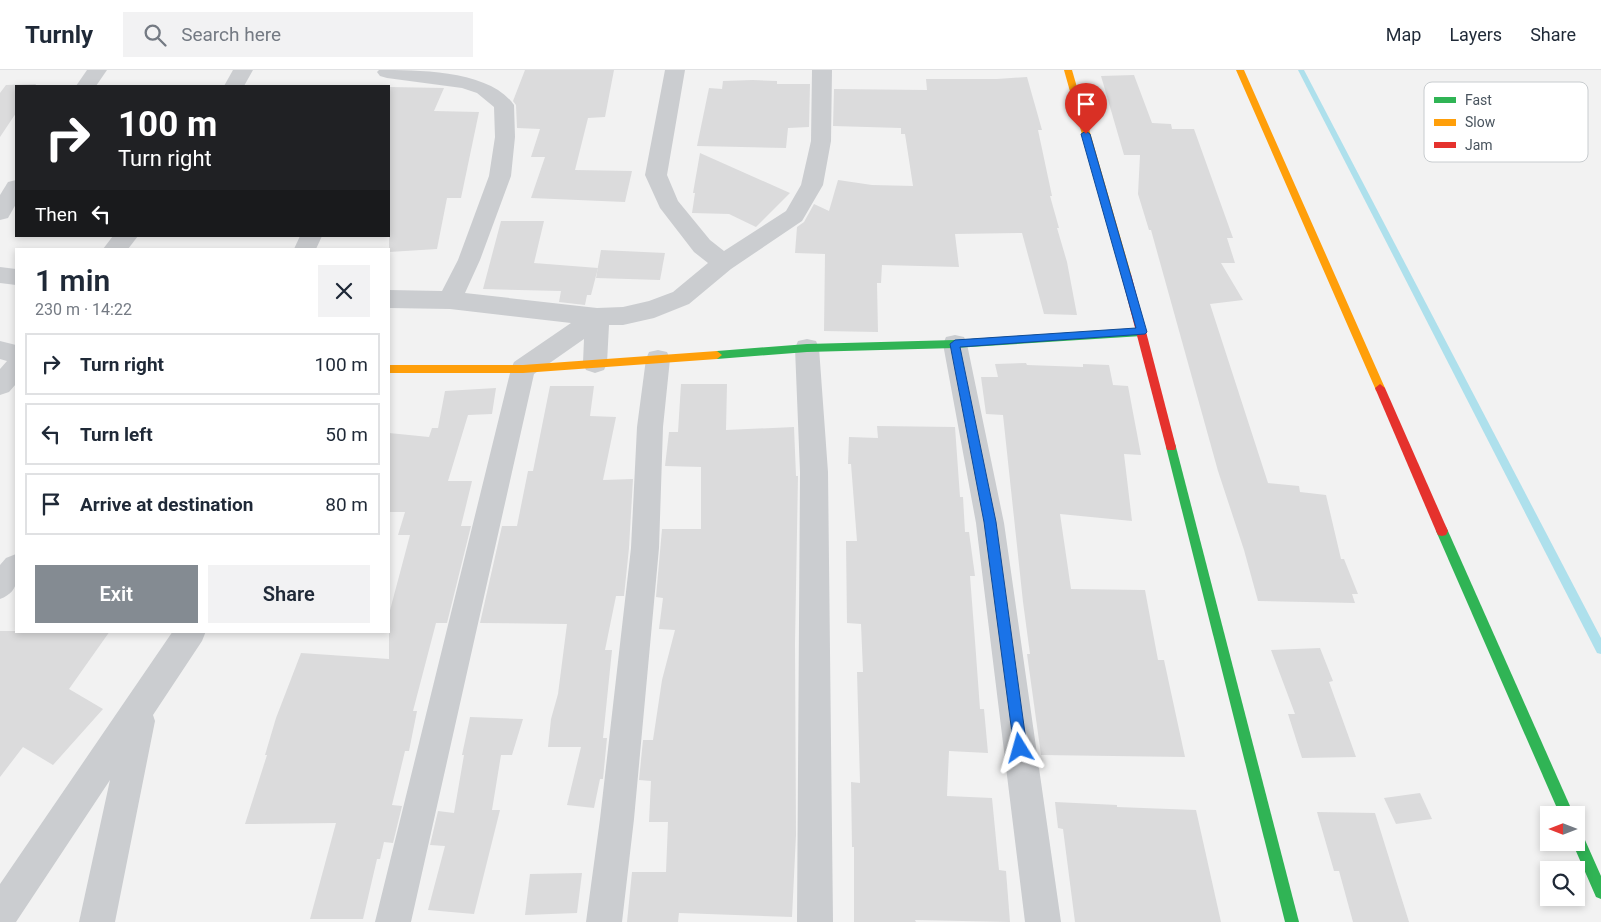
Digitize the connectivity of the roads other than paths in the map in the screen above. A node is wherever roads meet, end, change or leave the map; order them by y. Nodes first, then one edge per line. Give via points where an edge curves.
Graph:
1 (97, 70) edge
2 (243, 70) edge
3 (675, 70) edge
4 (822, 70) edge
5 (1068, 70) edge
6 (1240, 70) edge
7 (385, 76) edge
8 (87, 85) edge
9 (235, 85) edge
10 (15, 189) edge
11 (0, 213) edge
12 (125, 237) edge
13 (115, 248) edge
14 (722, 263) junction
15 (0, 275) edge
16 (15, 277) edge
17 (390, 299) edge
18 (450, 300) junction
19 (597, 317) junction
20 (1142, 332) junction
21 (955, 344) junction
22 (807, 348) junction
23 (0, 350) edge
24 (15, 354) edge
25 (658, 359) junction
26 (595, 363) junction
27 (15, 369) edge
28 (390, 369) edge
29 (523, 369) junction
30 (0, 385) edge
31 (15, 568) edge
32 (0, 586) edge
33 (190, 633) edge
34 (142, 707) junction
35 (1563, 806) edge
36 (1583, 851) edge
37 (1601, 892) edge
38 (0, 915) edge
39 (97, 922) edge
40 (393, 922) edge
41 (604, 922) edge
42 (814, 922) edge
43 (1042, 922) edge
44 (1292, 922) edge

1 - 8 street
2 - 9 street
3 - 14 street via 656,175 678,217 702,246
4 - 14 street via 821,141 812,185 794,216
5 - 20 street
6 - 35 street
7 - 18 street via 465,83 484,89 504,105 505,137 500,176 470,260
10 - 11 street
12 - 13 street
14 - 19 street via 681,298 654,309 623,316
15 - 16 street
17 - 18 street
18 - 19 street
19 - 26 street
19 - 29 street
20 - 21 street
20 - 44 street
21 - 22 street
21 - 43 street via 990,522
22 - 25 street
22 - 42 street via 814,472
23 - 24 street
25 - 26 street
25 - 41 street via 650,427 645,548 618,819
26 - 29 street
27 - 30 street
28 - 29 street
29 - 40 street
31 - 32 street
33 - 34 street
34 - 38 street
34 - 39 street
36 - 37 street

